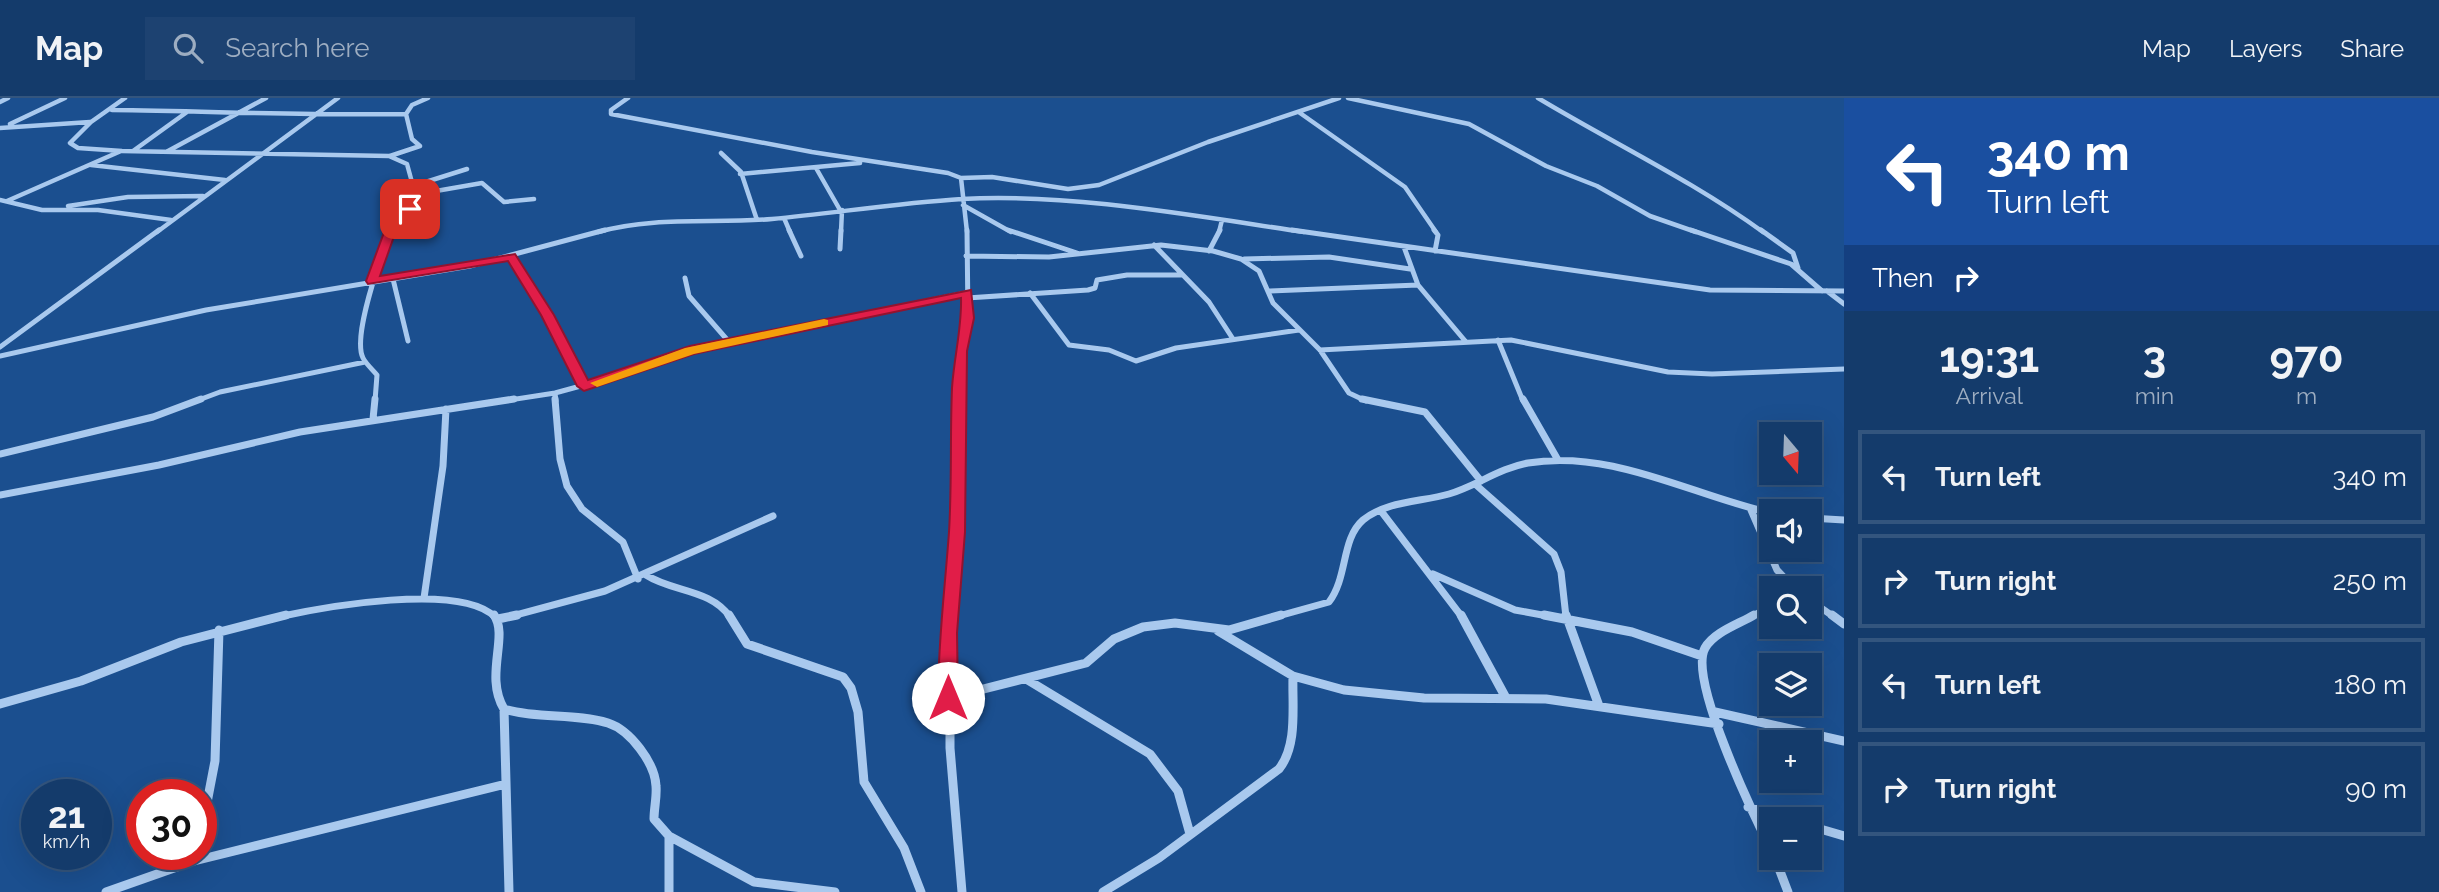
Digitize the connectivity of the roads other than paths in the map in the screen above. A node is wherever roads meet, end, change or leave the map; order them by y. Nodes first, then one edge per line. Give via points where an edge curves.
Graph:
1 (8, 98) edge
2 (65, 98) edge
3 (125, 98) edge
4 (266, 98) edge
5 (338, 98) edge
6 (428, 98) edge
7 (628, 98) edge
8 (1339, 98) edge
9 (1348, 98) edge
10 (1538, 98) edge
11 (0, 102) edge
12 (111, 110) junction
13 (242, 111) junction
14 (187, 112) junction
15 (1300, 113) junction
16 (406, 114) junction
17 (315, 115) junction
18 (91, 122) junction
19 (2, 128) edge
20 (122, 151) junction
21 (132, 151) junction
22 (167, 152) junction
23 (264, 152) junction
24 (721, 153) dead end
25 (389, 156) junction
26 (872, 162) junction
27 (91, 165) junction
28 (816, 168) junction
29 (467, 169) dead end
30 (740, 174) junction
31 (961, 178) junction
32 (225, 180) junction
33 (413, 186) junction
34 (413, 195) junction
35 (203, 196) junction
36 (534, 199) dead end
37 (7, 201) junction
38 (0, 202) edge
39 (963, 202) junction
40 (50, 210) junction
41 (841, 210) junction
42 (784, 218) junction
43 (172, 220) junction
44 (757, 220) junction
45 (1222, 220) junction
46 (1154, 245) junction
47 (1404, 247) junction
48 (840, 249) dead end
49 (1209, 251) junction
50 (1435, 251) junction
51 (1080, 254) junction
52 (801, 256) dead end
53 (966, 256) junction
54 (511, 257) junction
55 (1241, 259) junction
56 (1410, 268) junction
57 (1798, 268) junction
58 (1181, 275) junction
59 (685, 278) dead end
60 (393, 279) junction
61 (372, 281) junction
62 (1418, 285) junction
63 (1269, 291) junction
64 (1824, 291) junction
65 (1844, 291) edge
66 (1030, 293) junction
67 (967, 295) junction
68 (1844, 304) edge
69 (1299, 330) junction
70 (1233, 339) junction
71 (1498, 340) junction
72 (408, 341) dead end
73 (1466, 342) junction
74 (730, 343) junction
75 (0, 347) edge
76 (1320, 349) junction
77 (0, 356) edge
78 (365, 362) junction
79 (1844, 369) edge
80 (584, 386) junction
81 (555, 393) junction
82 (446, 409) junction
83 (373, 419) junction
84 (0, 454) edge
85 (1558, 460) junction
86 (1478, 483) junction
87 (0, 495) edge
88 (1751, 510) junction
89 (1381, 511) junction
90 (1759, 511) edge
91 (773, 516) dead end
92 (1822, 519) edge
93 (1844, 520) edge
94 (1433, 575) junction
95 (1782, 576) edge
96 (642, 577) junction
97 (424, 598) junction
98 (1822, 608) edge
99 (1759, 613) edge
100 (498, 619) junction
101 (1566, 619) junction
102 (1844, 624) edge
103 (1213, 629) junction
104 (219, 630) junction
105 (1702, 656) junction
106 (1293, 676) junction
107 (1026, 679) junction
108 (948, 698) junction
109 (1506, 698) junction
110 (0, 704) edge
111 (1599, 706) junction
112 (504, 709) junction
113 (1715, 712) junction
114 (1719, 724) junction
115 (1844, 741) edge
116 (212, 779) edge
117 (506, 784) junction
118 (1748, 807) junction
119 (1759, 810) edge
120 (1759, 827) edge
121 (1822, 829) edge
122 (1189, 834) junction
123 (669, 836) junction
124 (1844, 836) edge
125 (217, 853) edge
126 (164, 870) edge
127 (1780, 870) edge
128 (106, 892) edge
129 (509, 892) edge
130 (669, 892) edge
131 (835, 892) edge
132 (921, 892) edge
133 (962, 892) edge
134 (1103, 892) edge
135 (1788, 892) edge

1 - 11 street
2 - 19 street
3 - 12 street
4 - 13 street
5 - 17 street
6 - 16 street via 412,104
7 - 26 street via 611,114
8 - 15 street
9 - 57 street via 1469,124 1650,216
10 - 57 street via 1718,199 1793,253
12 - 14 street
12 - 18 street
13 - 14 street
13 - 17 street
13 - 22 street
14 - 21 street
15 - 31 street via 1092,186 1066,189 978,175
15 - 50 street via 1405,187 1438,235
16 - 17 street
16 - 25 street via 410,135 420,146
17 - 23 street
18 - 19 street
18 - 20 street via 70,143 78,148
20 - 21 street
20 - 27 street
21 - 22 street
22 - 23 street
23 - 25 street
23 - 32 street
24 - 30 street via 732,157
25 - 33 street via 407,164
26 - 28 street
26 - 31 street
27 - 32 street
27 - 37 street
28 - 30 street
28 - 41 street
29 - 33 street
30 - 44 street
31 - 39 street
32 - 35 street
33 - 34 street
34 - 36 street via 482,183 504,202
34 - 61 street via 408,214 392,227
35 - 40 street via 128,197
35 - 43 street
37 - 38 street
37 - 40 street
39 - 41 street
39 - 45 street via 1086,204
39 - 51 street via 1016,234
39 - 53 street
40 - 43 street via 98,210
41 - 42 street
41 - 48 street
42 - 44 street
42 - 52 street
43 - 75 street
44 - 54 street via 627,226 586,233
45 - 47 street
45 - 49 street
46 - 49 street
46 - 51 street
46 - 58 street
47 - 50 street
47 - 56 street
49 - 55 street
50 - 64 street via 1710,290
51 - 53 street
53 - 67 street
54 - 60 street
54 - 80 street
55 - 56 street via 1317,256
55 - 63 street via 1259,271
56 - 62 street
57 - 64 street
58 - 66 street via 1114,276 1097,280 1091,290
58 - 70 street via 1209,302
59 - 74 street via 688,296
60 - 61 street
60 - 72 street
61 - 77 street via 206,310
61 - 78 street via 361,344
62 - 63 street
62 - 73 street
63 - 69 street via 1273,303
64 - 65 street
64 - 68 street
66 - 67 street
66 - 70 street via 1069,345 1109,351 1130,361
67 - 74 street
67 - 108 street
69 - 70 street
69 - 76 street
71 - 73 street
71 - 79 street via 1672,372
71 - 85 street via 1528,412
73 - 76 street via 1372,351
74 - 80 street via 690,350
76 - 86 street via 1349,393 1359,400 1420,409 1430,415
78 - 83 street via 377,375
78 - 84 street via 220,392 153,416
80 - 81 street
81 - 82 street
81 - 96 street via 567,486 582,509 623,542
82 - 83 street
82 - 97 street via 443,466
83 - 87 street
85 - 86 street via 1513,466
85 - 88 street via 1624,466
86 - 89 street
86 - 101 street via 1554,554
88 - 90 street
88 - 95 street
89 - 94 street
89 - 103 street via 1353,531 1345,577 1329,602 1241,628
91 - 96 street
92 - 93 street
94 - 101 street via 1515,610
94 - 109 street via 1458,609
96 - 100 street via 547,611
96 - 132 street via 668,590 715,602 727,610 747,644 843,677 858,712 864,782 904,848
97 - 100 street via 483,610
97 - 104 street via 332,607
98 - 102 street
99 - 105 street via 1714,637
100 - 112 street via 500,636 492,671
101 - 105 street via 1632,632
101 - 111 street
103 - 106 street
103 - 107 street via 1175,623 1143,627 1114,639 1086,663
104 - 110 street via 92,677
104 - 116 street
105 - 113 street
106 - 109 street via 1318,685 1389,696
106 - 122 street via 1287,759
107 - 108 street
107 - 122 street via 1150,754 1178,791
108 - 133 street
109 - 111 street
111 - 114 street
112 - 117 street
112 - 123 street via 617,727 644,755 653,772 654,819
113 - 114 street
113 - 115 street
114 - 118 street
117 - 125 street
117 - 129 street
118 - 119 street
118 - 120 street
121 - 124 street
122 - 134 street
123 - 130 street
123 - 131 street via 754,881
126 - 128 street
127 - 135 street

